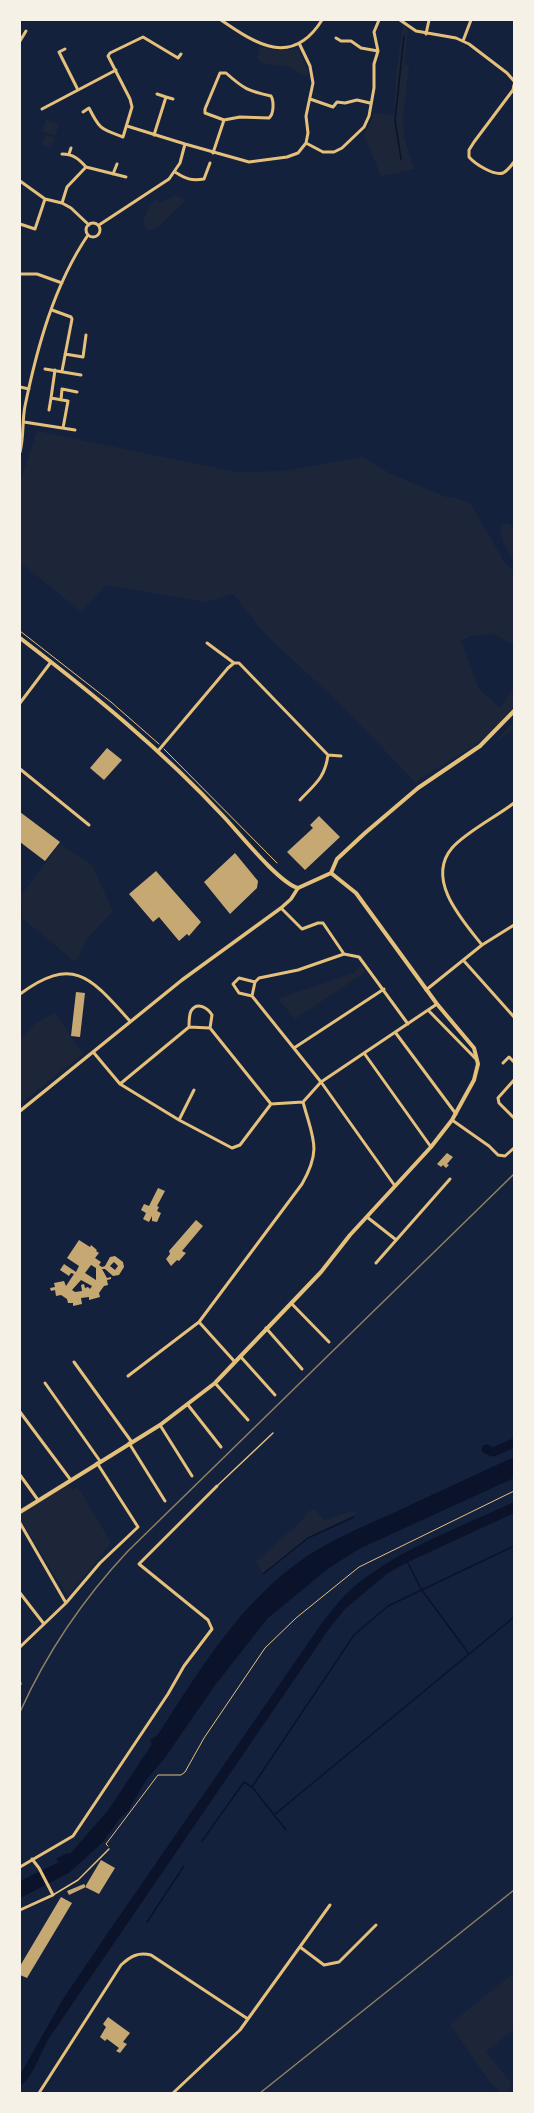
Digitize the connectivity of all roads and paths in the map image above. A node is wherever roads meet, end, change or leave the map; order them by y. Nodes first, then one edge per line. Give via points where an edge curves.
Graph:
1 (221, 20) edge
2 (322, 20) edge
3 (379, 20) edge
4 (400, 20) edge
5 (428, 20) edge
6 (471, 20) edge
7 (26, 31) dead end
8 (426, 34) junction
9 (336, 38) dead end
10 (20, 41) edge
11 (463, 41) junction
12 (299, 43) junction
13 (65, 49) dead end
14 (378, 51) junction
15 (181, 54) dead end
16 (116, 70) junction
17 (514, 81) edge
18 (514, 85) edge
19 (78, 90) junction
20 (157, 94) dead end
21 (166, 97) junction
22 (173, 99) dead end
23 (310, 99) junction
24 (370, 103) junction
25 (42, 109) dead end
26 (83, 112) dead end
27 (224, 120) junction
28 (128, 126) junction
29 (154, 135) junction
30 (123, 136) junction
31 (121, 142) dead end
32 (306, 143) junction
33 (185, 144) junction
34 (71, 148) dead end
35 (214, 153) junction
36 (62, 154) dead end
37 (70, 154) junction
38 (514, 162) edge
39 (210, 163) dead end
40 (117, 164) dead end
41 (86, 166) junction
42 (175, 172) junction
43 (113, 174) junction
44 (126, 177) dead end
45 (20, 181) edge
46 (45, 199) junction
47 (62, 203) junction
48 (20, 224) edge
49 (89, 225) junction
50 (99, 225) junction
51 (88, 235) junction
52 (20, 274) edge
53 (62, 283) junction
54 (52, 310) junction
55 (86, 335) dead end
56 (65, 354) junction
57 (45, 369) dead end
58 (55, 370) junction
59 (62, 372) junction
60 (81, 375) dead end
61 (20, 388) edge
62 (29, 389) junction
63 (77, 392) dead end
64 (51, 398) junction
65 (61, 400) junction
66 (49, 410) dead end
67 (24, 422) junction
68 (63, 428) junction
69 (75, 430) dead end
70 (20, 452) edge
71 (20, 638) edge
72 (207, 643) dead end
73 (50, 662) junction
74 (234, 663) junction
75 (20, 703) edge
76 (514, 711) edge
77 (158, 751) junction
78 (328, 755) junction
79 (341, 756) dead end
80 (20, 769) edge
81 (300, 800) dead end
82 (514, 803) edge
83 (89, 826) dead end
84 (331, 873) junction
85 (298, 888) junction
86 (282, 908) junction
87 (514, 925) edge
88 (482, 946) junction
89 (344, 954) junction
90 (464, 961) junction
91 (255, 982) junction
92 (384, 989) junction
93 (426, 990) junction
94 (20, 994) edge
95 (252, 996) junction
96 (437, 1004) junction
97 (428, 1010) junction
98 (514, 1017) edge
99 (130, 1021) junction
100 (408, 1024) junction
101 (189, 1027) junction
102 (210, 1028) junction
103 (395, 1032) junction
104 (294, 1048) junction
105 (94, 1052) junction
106 (364, 1053) junction
107 (478, 1061) junction
108 (514, 1062) edge
109 (503, 1063) dead end
110 (514, 1080) edge
111 (321, 1082) junction
112 (120, 1084) junction
113 (194, 1090) dead end
114 (303, 1102) junction
115 (271, 1104) junction
116 (20, 1111) edge
117 (456, 1114) junction
118 (514, 1118) edge
119 (179, 1120) junction
120 (452, 1120) junction
121 (431, 1147) junction
122 (514, 1148) edge
123 (450, 1179) dead end
124 (395, 1186) junction
125 (367, 1217) junction
126 (395, 1240) junction
127 (376, 1263) dead end
128 (291, 1303) junction
129 (199, 1322) junction
130 (266, 1328) junction
131 (329, 1342) dead end
132 (240, 1356) junction
133 (74, 1362) dead end
134 (235, 1362) junction
135 (302, 1369) dead end
136 (128, 1376) dead end
137 (45, 1383) dead end
138 (215, 1383) junction
139 (275, 1395) dead end
140 (188, 1405) junction
141 (20, 1412) edge
142 (248, 1420) dead end
143 (160, 1425) junction
144 (273, 1434) dead end
145 (130, 1442) junction
146 (221, 1447) dead end
147 (99, 1462) junction
148 (20, 1475) edge
149 (192, 1476) dead end
150 (70, 1479) junction
151 (217, 1486) joint
152 (514, 1491) edge
153 (38, 1500) junction
154 (164, 1501) dead end
155 (20, 1512) edge
156 (20, 1523) edge
157 (20, 1593) edge
158 (66, 1603) junction
159 (44, 1624) junction
160 (20, 1647) edge
161 (109, 1848) joint
162 (32, 1859) junction
163 (20, 1867) edge
164 (53, 1895) junction
165 (330, 1905) dead end
166 (20, 1910) edge
167 (376, 1925) dead end
168 (300, 1947) junction
169 (248, 2019) junction
170 (39, 2093) edge
171 (173, 2093) edge

1 - 12 street via 259,44 286,47
2 - 12 street via 316,30
3 - 14 street via 374,32
4 - 8 street
5 - 8 street
6 - 11 street
7 - 10 street
8 - 11 street
9 - 14 street via 341,41 352,41 361,48
11 - 17 street via 507,72
12 - 23 street via 310,66 313,83
13 - 19 street via 59,52
14 - 24 street
15 - 16 street via 178,58 143,37 138,38 110,53 108,56
16 - 19 street
16 - 28 street via 132,107
18 - 38 street via 513,90 469,150 469,157 497,174 503,173
19 - 25 street
20 - 21 street
21 - 22 street
21 - 29 street
23 - 24 street via 333,107 337,102 357,100
23 - 32 street via 306,116
24 - 32 street via 369,116 364,127 342,148 334,152 323,152
26 - 30 street via 89,108 102,130
27 - 27 street via 205,113 220,73 226,73 244,89 273,98 269,118 240,117
27 - 35 street
28 - 29 street
28 - 30 street
29 - 33 street
30 - 31 street
32 - 35 street via 298,152 287,157 250,162
33 - 35 street
33 - 42 street
34 - 37 street
36 - 37 street
37 - 41 street
39 - 42 street via 204,179 194,181
40 - 43 street
41 - 43 street
41 - 47 street via 67,187
42 - 50 street via 164,183
43 - 44 street
45 - 46 street
46 - 47 street
46 - 48 street via 35,229
47 - 49 street
49 - 50 street
49 - 51 street via 86,229
50 - 51 street via 98,235
51 - 53 street
52 - 53 street via 37,274
53 - 54 street
54 - 56 street via 72,318
54 - 62 street
55 - 56 street via 83,357
56 - 59 street
57 - 58 street
58 - 59 street
58 - 64 street
59 - 60 street
61 - 62 street
62 - 67 street
63 - 65 street via 62,389
64 - 65 street
64 - 66 street
65 - 68 street via 68,401
67 - 68 street
67 - 70 street
68 - 69 street
71 - 73 main road
72 - 74 street
73 - 75 street
73 - 77 main road
74 - 77 street
74 - 78 street via 242,665
76 - 84 main road via 480,746 418,788 365,832 337,859
77 - 85 main road via 196,787 279,876
78 - 79 street
78 - 81 street via 322,777
80 - 83 street
82 - 88 street via 452,848 445,860 443,874 446,892
84 - 85 main road
84 - 93 main road via 356,893
85 - 86 street
86 - 89 street via 302,929 323,923
86 - 99 street
87 - 88 street
88 - 90 street
89 - 91 street via 333,956 320,964 259,978
89 - 92 street via 359,957
90 - 93 street
90 - 98 street
91 - 95 street
91 - 95 street via 239,978 233,984 239,993
92 - 100 street
92 - 104 street
93 - 96 main road
94 - 99 street via 44,978 61,973 76,974 103,992
95 - 104 street
96 - 97 street
96 - 107 main road via 474,1048
97 - 100 street
97 - 107 street
99 - 105 street
100 - 103 street
101 - 102 street
101 - 102 street via 190,1012 201,1006 208,1008 212,1015
101 - 112 street
102 - 115 street
103 - 106 street
103 - 117 street
104 - 111 street
105 - 112 street
105 - 116 street
106 - 111 street
106 - 121 street
107 - 117 main road via 475,1076
108 - 109 street via 509,1057
110 - 118 street via 498,1098 499,1103
111 - 114 street
111 - 124 street
112 - 119 street
113 - 119 street
114 - 115 street
114 - 129 street via 315,1150 312,1167
115 - 119 street via 236,1147 228,1147
117 - 120 main road
120 - 121 main road
120 - 122 street via 498,1155 505,1156
121 - 124 main road
123 - 126 street
124 - 125 main road
125 - 126 street
125 - 128 main road via 322,1272
126 - 127 street
128 - 130 main road
128 - 131 street
129 - 134 street
129 - 136 street
130 - 132 main road
130 - 135 street
132 - 134 main road
132 - 139 street
133 - 145 street
134 - 138 main road
137 - 147 street
138 - 140 main road
138 - 142 street
140 - 143 main road
140 - 146 street
141 - 150 street
143 - 145 main road
143 - 149 street
144 - 151 lane
145 - 147 main road
145 - 154 street
147 - 150 main road
147 - 158 street via 138,1527 100,1563
148 - 153 street
150 - 153 main road
151 - 162 street via 139,1564 208,1620 212,1629 184,1666 73,1836
152 - 161 path via 359,1567 296,1618 264,1648 204,1738 185,1772 181,1775 158,1775 106,1844
153 - 155 main road
156 - 158 street
157 - 159 street
158 - 159 street
159 - 160 street
161 - 164 lane via 78,1880
162 - 163 street
162 - 164 street
164 - 166 street
165 - 168 street
167 - 168 street via 339,1962 324,1965
168 - 169 street
169 - 170 street via 152,1955 142,1953 131,1956 121,1965
169 - 171 street via 240,2030

